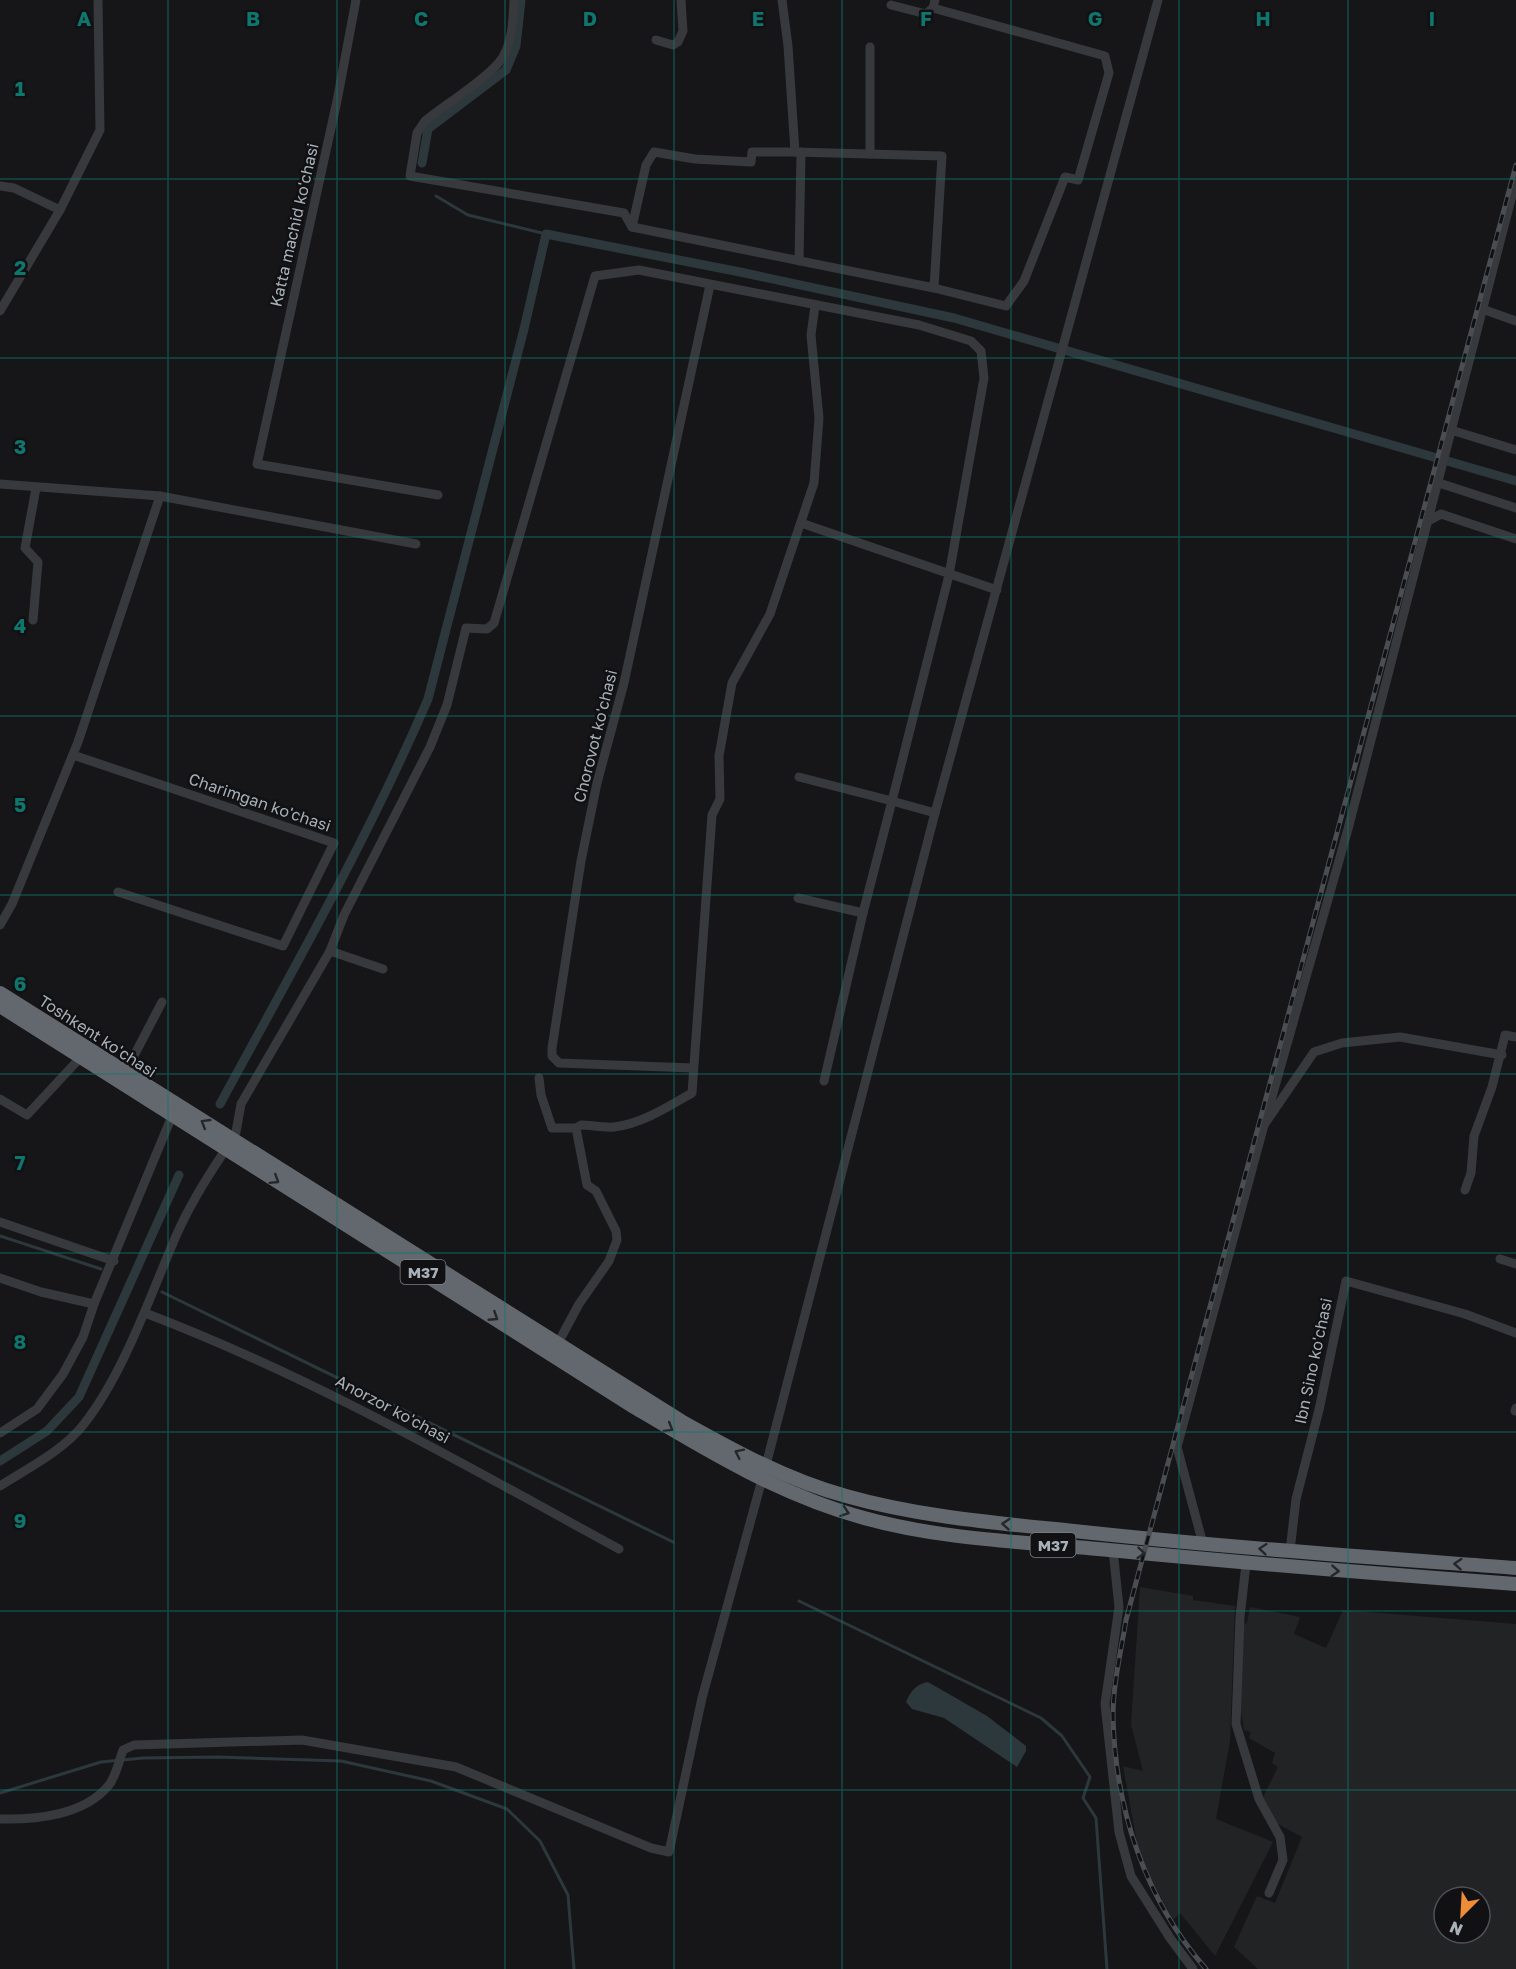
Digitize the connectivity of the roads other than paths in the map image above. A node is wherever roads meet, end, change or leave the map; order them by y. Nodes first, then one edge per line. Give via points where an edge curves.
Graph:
1 (98, 0) edge
2 (356, 0) edge
3 (514, 0) edge
4 (681, 0) edge
5 (782, 0) edge
6 (1158, 0) edge
7 (934, 4) edge
8 (891, 5) dead end
9 (656, 40) dead end
10 (870, 46) dead end
11 (798, 152) junction
12 (870, 154) junction
13 (1516, 180) edge
14 (0, 186) edge
15 (60, 210) junction
16 (632, 227) junction
17 (799, 261) junction
18 (710, 285) junction
19 (934, 288) junction
20 (815, 306) junction
21 (1482, 309) junction
22 (0, 311) edge
23 (1516, 321) edge
24 (1451, 430) junction
25 (1516, 450) edge
26 (1439, 483) junction
27 (0, 484) edge
28 (36, 488) junction
29 (438, 495) dead end
30 (160, 496) junction
31 (1516, 508) edge
32 (1430, 520) junction
33 (801, 523) junction
34 (1516, 539) edge
35 (416, 544) dead end
36 (949, 575) junction
37 (997, 590) junction
38 (33, 620) dead end
39 (73, 755) junction
40 (799, 777) dead end
41 (892, 801) junction
42 (935, 813) junction
43 (118, 892) dead end
44 (798, 898) dead end
45 (864, 913) junction
46 (0, 925) edge
47 (330, 951) junction
48 (383, 969) dead end
49 (0, 993) edge
50 (162, 1002) dead end
51 (0, 1006) edge
52 (1516, 1037) edge
53 (1502, 1055) junction
54 (80, 1058) junction
55 (693, 1068) junction
56 (125, 1073) junction
57 (539, 1078) dead end
58 (824, 1081) dead end
59 (0, 1099) edge
60 (175, 1111) junction
61 (1264, 1125) junction
62 (576, 1128) junction
63 (229, 1144) junction
64 (1465, 1190) dead end
65 (0, 1222) edge
66 (1500, 1259) dead end
67 (114, 1261) junction
68 (1516, 1264) edge
69 (0, 1278) edge
70 (94, 1304) junction
71 (145, 1313) junction
72 (1516, 1334) edge
73 (558, 1343) junction
74 (0, 1433) edge
75 (766, 1466) junction
76 (761, 1480) junction
77 (0, 1486) edge
78 (1203, 1544) junction
79 (619, 1549) dead end
80 (1113, 1550) junction
81 (1290, 1551) junction
82 (1372, 1557) junction
83 (1246, 1564) junction
84 (1516, 1568) edge
85 (1372, 1573) junction
86 (1516, 1584) edge
87 (0, 1819) edge
88 (1269, 1893) dead end
89 (1193, 1969) edge

1 - 15 street via 100,130
2 - 29 street, Katta machid ko'chasi via 257,464
3 - 16 street via 511,37 504,58 425,122 417,133 410,176 624,213
4 - 9 street via 683,31 678,42 673,45
5 - 11 street
6 - 37 street
7 - 8 street via 926,14
7 - 19 street via 1105,56 1109,73 1078,180 1065,177 1024,281 1006,306
10 - 12 street
11 - 12 street
11 - 16 street via 752,152 752,162 654,152 646,165
11 - 17 street
12 - 19 street via 942,156
13 - 21 street
14 - 15 street via 14,188
15 - 22 street
16 - 17 street
17 - 19 street
18 - 20 street
18 - 47 street via 639,270 595,276 494,623 487,629 466,628 447,705 430,747 344,915
18 - 55 street, Chorovot ko'chasi via 624,683 597,783 552,1047 552,1056 559,1063
20 - 33 street via 811,335 818,443 814,483
20 - 36 street via 919,326 971,341 981,351 984,378
21 - 23 street
21 - 24 street
24 - 25 street
24 - 26 street
26 - 31 street
26 - 32 street
27 - 28 street
28 - 30 street
28 - 38 street via 25,548 38,562
30 - 35 street
30 - 39 street
32 - 34 street via 1441,514
32 - 61 street
33 - 36 street
33 - 55 street via 770,614 732,683 722,728 720,799 712,815
36 - 37 street
36 - 41 street
37 - 42 street
39 - 43 street, Charimgan ko'chasi via 334,843 283,946
39 - 46 street
40 - 41 street
41 - 42 street
41 - 45 street
42 - 75 street
44 - 45 street
45 - 58 street
47 - 48 street
47 - 63 street via 241,1104 236,1132
49 - 56 highway, Toshkent ko'chasi / M37
50 - 56 street
51 - 54 highway, Toshkent ko'chasi / M37
52 - 53 street via 1505,1035
53 - 61 street via 1400,1037 1342,1043 1314,1052
53 - 64 street via 1474,1136 1471,1173
54 - 59 street via 27,1115
54 - 60 highway, Toshkent ko'chasi / M37
55 - 62 street via 692,1094 664,1110 622,1126
56 - 60 highway, Toshkent ko'chasi / M37
57 - 62 street via 552,1128
60 - 63 highway, M37
60 - 67 street
61 - 78 street via 1178,1447
62 - 73 street via 587,1185 596,1191 617,1240 609,1261
63 - 71 street via 177,1234
63 - 73 highway, M37
63 -> 76 highway, M37 via 634,1407
65 - 67 street
66 - 68 street
67 - 70 street
69 - 70 street
70 - 74 street via 83,1337 63,1374 37,1408
71 - 77 street via 84,1424 69,1440
71 - 79 street, Anorzor ko'chasi via 296,1376
72 - 81 street, Ibn Sino ko'chasi via 1465,1314 1346,1281 1320,1410 1296,1499
75 -> 73 highway, M37 via 681,1421
75 - 76 street
78 -> 75 highway, M37 via 933,1515 844,1496
76 -> 80 highway, M37 via 894,1526
76 - 87 street via 702,1698 669,1852 456,1767 302,1740 134,1745 123,1750 107,1788 85,1803 60,1814
81 -> 78 highway, M37
80 -> 83 highway, M37
80 - 89 street via 1119,1607 1105,1704 1119,1832 1131,1876
81 - 82 highway, M37
84 -> 82 highway, M37
82 - 85 highway
83 -> 85 highway, M37
83 - 88 street via 1236,1724 1259,1799 1280,1836 1283,1860
85 - 86 highway, M37

